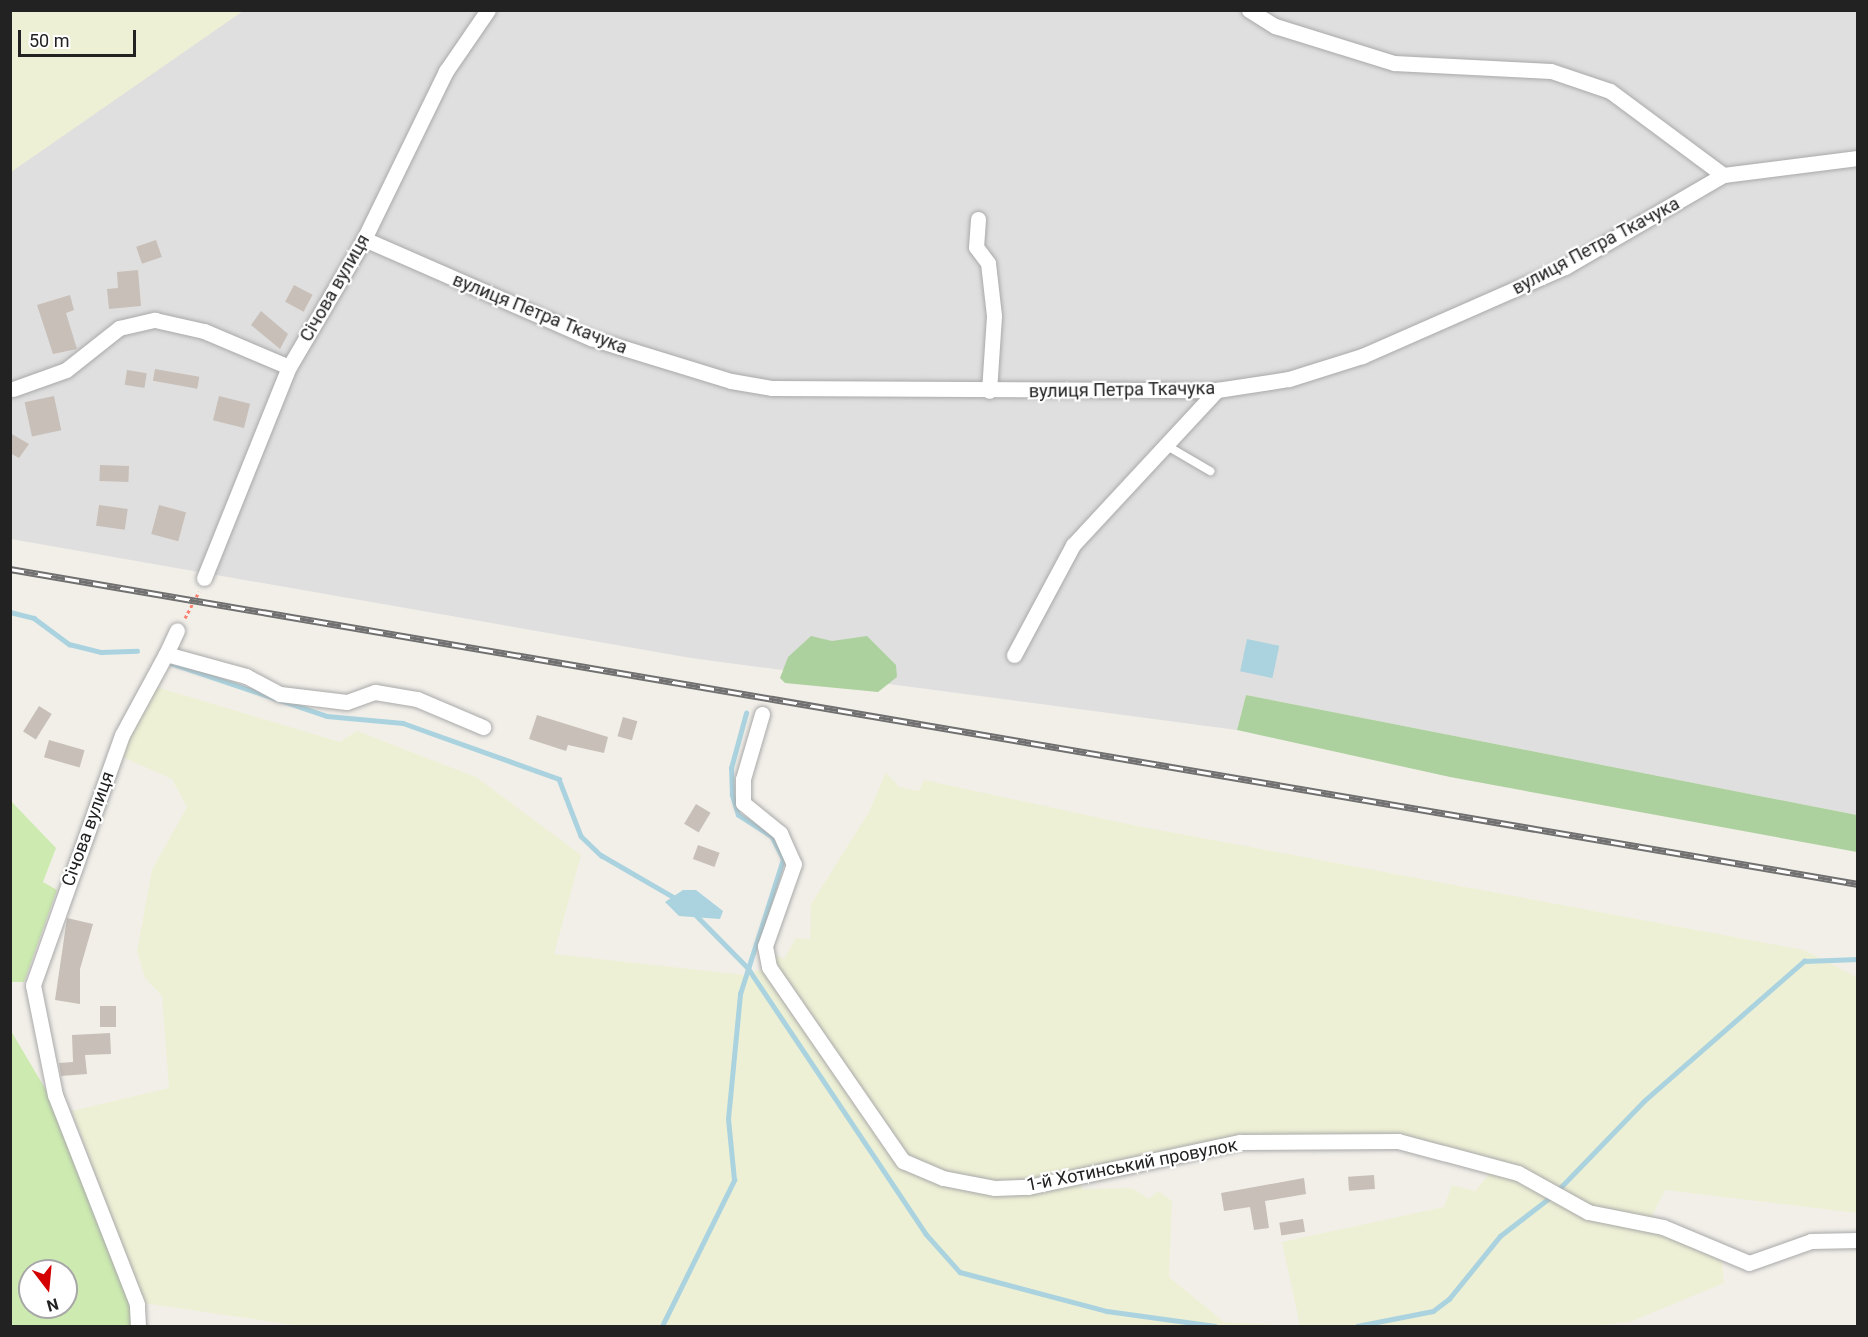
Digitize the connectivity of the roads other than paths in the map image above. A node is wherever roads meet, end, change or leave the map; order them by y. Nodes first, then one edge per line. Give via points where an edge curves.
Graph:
1 (488, 10) edge
2 (1250, 10) edge
3 (1857, 158) edge
4 (1723, 175) junction
5 (978, 219) dead end
6 (364, 239) junction
7 (289, 367) junction
8 (13, 389) dead end
9 (1217, 390) junction
10 (989, 392) junction
11 (1169, 447) junction
12 (1210, 471) dead end
13 (204, 578) road end
14 (177, 630) road end
15 (166, 654) junction
16 (1014, 655) dead end
17 (762, 714) dead end
18 (483, 727) dead end
19 (1857, 1240) edge
20 (138, 1326) edge

1 - 6 street, Січова вулиця via 446,71
2 - 4 street via 1275,26 1394,63 1551,71 1610,91
3 - 4 street, вулиця Петра Ткачука
4 - 9 street, вулиця Петра Ткачука via 1565,267 1362,356 1289,379
5 - 10 street via 976,247 988,263 994,316
6 - 7 street, Січова вулиця
6 - 10 street, вулиця Петра Ткачука via 591,338 731,381 772,388
7 - 8 street via 204,331 155,320 119,328 66,370
7 - 13 street, Січова вулиця
9 - 10 street, вулиця Петра Ткачука
9 - 11 street
11 - 12 lane
11 - 16 street via 1073,545
14 - 15 street, Січова вулиця
15 - 18 street via 299,698 347,702 375,692 417,699
15 - 20 street, Січова вулиця via 122,735 33,985 55,1095 137,1304
17 - 19 street, 1-й Хотинський провулок via 743,779 743,803 780,833 794,864 765,946 769,967 903,1161 943,1178 995,1188 1028,1187 1239,1142 1398,1141 1518,1173 1588,1212 1663,1227 1749,1263 1811,1241

